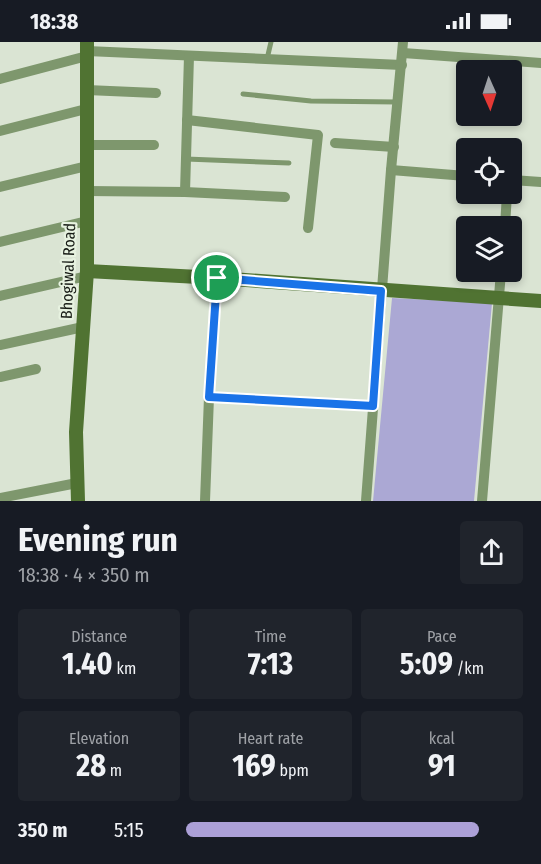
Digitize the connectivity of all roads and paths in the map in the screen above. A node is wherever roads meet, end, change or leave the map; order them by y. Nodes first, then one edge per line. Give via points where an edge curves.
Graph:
1 (271, 42) edge
2 (403, 48) edge
3 (87, 50) edge
4 (189, 56) junction
5 (267, 59) junction
6 (541, 63) edge
7 (402, 65) junction
8 (0, 79) edge
9 (87, 90) junction
10 (156, 93) dead end
11 (243, 94) dead end
12 (398, 102) junction
13 (87, 109) junction
14 (187, 120) junction
15 (0, 131) edge
16 (335, 143) dead end
17 (86, 145) junction
18 (154, 146) dead end
19 (394, 147) junction
20 (186, 159) junction
21 (289, 163) dead end
22 (87, 166) junction
23 (391, 170) junction
24 (456, 175) edge
25 (522, 181) edge
26 (541, 182) edge
27 (0, 187) edge
28 (87, 191) junction
29 (185, 192) junction
30 (285, 197) dead end
31 (87, 221) junction
32 (308, 228) dead end
33 (0, 242) edge
34 (87, 273) junction
35 (217, 278) junction
36 (501, 282) edge
37 (381, 291) junction
38 (0, 296) edge
39 (500, 298) junction
40 (541, 301) edge
41 (83, 327) junction
42 (0, 345) edge
43 (36, 369) dead end
44 (0, 376) edge
45 (209, 397) junction
46 (373, 406) junction
47 (77, 483) junction
48 (0, 498) edge
49 (78, 501) edge
50 (205, 501) edge
51 (366, 501) edge
52 (482, 501) edge

1 - 5 lane
2 - 6 street
2 - 7 street
3 - 4 street
3 - 8 street
3 - 9 street, Bhogiwal Road
4 - 5 street
4 - 14 street
5 - 7 street
7 - 12 street
9 - 10 street
9 - 13 street, Bhogiwal Road
11 - 12 lane via 311,101
12 - 19 street
13 - 15 street
13 - 17 street, Bhogiwal Road
14 - 20 street
14 - 32 street via 318,135
16 - 19 street
17 - 18 street
17 - 22 street, Bhogiwal Road
19 - 23 street
20 - 21 lane
20 - 29 street
22 - 27 street
22 - 28 street, Bhogiwal Road
23 - 24 street
23 - 37 street
25 - 26 street
28 - 29 street
28 - 31 street, Bhogiwal Road
29 - 30 street
31 - 33 street
31 - 34 street, Bhogiwal Road
34 - 35 street
34 - 38 street
34 - 41 street, Bhogiwal Road
35 - 37 street
35 - 45 street
36 - 39 street
37 - 39 street
37 - 46 street
39 - 40 street
39 - 52 street
41 - 42 street
41 - 47 street, Bhogiwal Road
43 - 44 street
45 - 46 street
45 - 50 street
46 - 51 street
47 - 48 street
47 - 49 street, Bhogiwal Road

